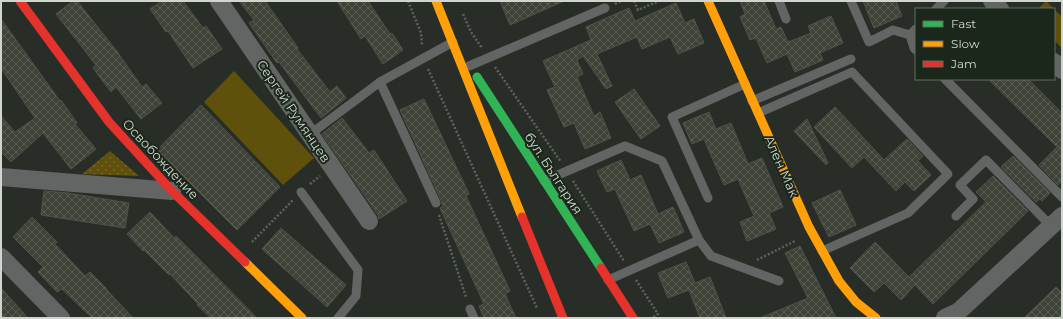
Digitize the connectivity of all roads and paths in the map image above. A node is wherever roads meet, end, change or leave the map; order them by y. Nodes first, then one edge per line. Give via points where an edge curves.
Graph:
1 (20, 1) edge
2 (219, 1) edge
3 (408, 1) edge
4 (436, 1) edge
5 (634, 1) edge
6 (659, 1) edge
7 (708, 1) edge
8 (778, 1) edge
9 (851, 1) edge
10 (605, 8) dead end
11 (463, 13) dead end
12 (786, 19) dead end
13 (913, 32) edge
14 (453, 42) junction
15 (915, 49) edge
16 (489, 57) junction
17 (424, 58) junction
18 (850, 59) dead end
19 (469, 66) junction
20 (946, 80) edge
21 (380, 82) junction
22 (745, 84) junction
23 (752, 101) junction
24 (758, 113) junction
25 (309, 135) junction
26 (331, 166) junction
27 (567, 171) junction
28 (1, 177) edge
29 (544, 181) junction
30 (172, 191) junction
31 (301, 192) junction
32 (1062, 197) edge
33 (708, 198) dead end
34 (436, 203) joint
35 (956, 216) dead end
36 (369, 221) dead end
37 (1056, 221) edge
38 (812, 233) junction
39 (698, 240) junction
40 (249, 245) dead end
41 (822, 251) junction
42 (1, 257) edge
43 (741, 268) junction
44 (630, 270) junction
45 (608, 280) junction
46 (779, 281) dead end
47 (470, 309) joint
48 (538, 311) dead end
49 (61, 318) edge
50 (302, 318) edge
51 (338, 318) edge
52 (474, 318) edge
53 (564, 318) edge
54 (633, 318) edge
55 (651, 318) edge
56 (876, 318) edge
57 (945, 318) edge

1 - 30 street, Освобождение via 109,122
2 - 25 street, Сергей Румянцев
3 - 17 path via 421,33
4 - 14 street, бул. България
5 - 6 path via 638,10
7 - 22 street, Ален Мак
8 - 12 lane
9 - 13 lane via 868,42 893,30
10 - 16 lane
11 - 16 path via 471,32
13 - 15 lane
14 - 17 lane
14 - 19 street, бул. България
14 - 53 street, бул. България
16 - 19 lane
16 - 27 path
17 - 21 lane
17 - 48 path
18 - 23 lane
19 - 29 street, бул. България
20 - 32 lane
21 - 25 lane
21 - 34 lane
22 - 23 street, Ален Мак
22 - 33 lane via 672,117
23 - 24 street, Ален Мак
24 - 38 street, Ален Мак
24 - 41 lane via 852,72 948,174 908,213
25 - 26 street, Сергей Румянцев
26 - 31 path
26 - 36 street, Сергей Румянцев
27 - 29 lane
27 - 39 lane via 625,146 662,161
27 - 44 path
28 - 30 street
29 - 45 street, бул. България
30 - 50 street, Освобождение
31 - 40 path
31 - 51 lane via 358,270 356,296
34 - 47 path
35 - 37 lane via 973,199 960,185 986,160
37 - 57 street via 958,312
38 - 41 street, Ален Мак
38 - 43 path
39 - 43 lane via 711,256
39 - 44 lane
41 - 56 street, Ален Мак via 839,281 856,302
42 - 49 street
43 - 46 lane
44 - 45 lane
44 - 55 path via 658,314
45 - 54 street, бул. България
47 - 52 lane

